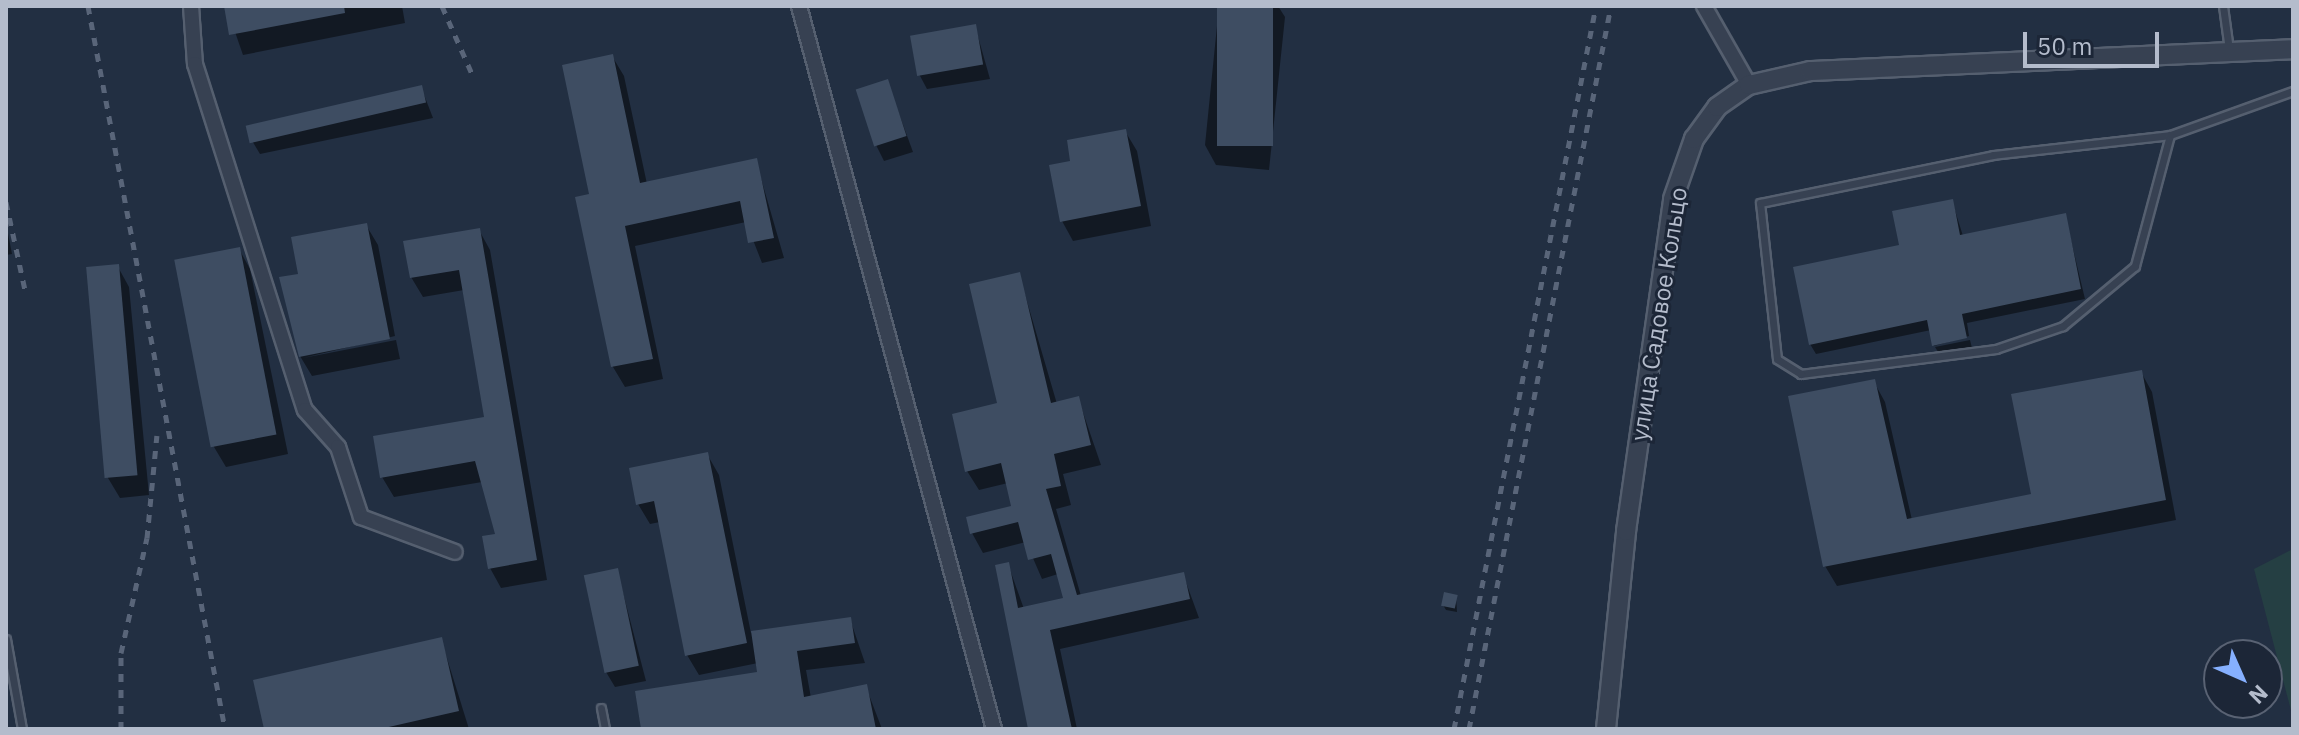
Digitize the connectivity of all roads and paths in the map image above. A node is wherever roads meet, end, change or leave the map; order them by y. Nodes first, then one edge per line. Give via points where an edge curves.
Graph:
1 (191, 6) edge
2 (799, 6) edge
3 (1704, 6) edge
4 (2223, 6) edge
5 (2293, 49) edge
6 (2229, 50) junction
7 (1749, 85) junction
8 (2293, 91) edge
9 (2170, 135) junction
10 (455, 552) dead end
11 (6, 639) edge
12 (601, 708) dead end
13 (22, 729) edge
14 (605, 729) edge
15 (994, 729) edge
16 (1606, 729) edge

1 - 10 street via 195,64 305,410 338,447 361,517
2 - 15 street
3 - 7 street
4 - 6 lane
5 - 6 street, улица Садовое Кольцо
6 - 7 street, улица Садовое Кольцо via 1810,71
7 - 16 street, улица Садовое Кольцо via 1717,107 1694,139 1673,199 1626,531
8 - 9 lane
9 - 9 lane via 1993,155 1760,203 1777,359 1801,374 1996,349 2063,326 2135,266
11 - 13 lane
12 - 14 lane

